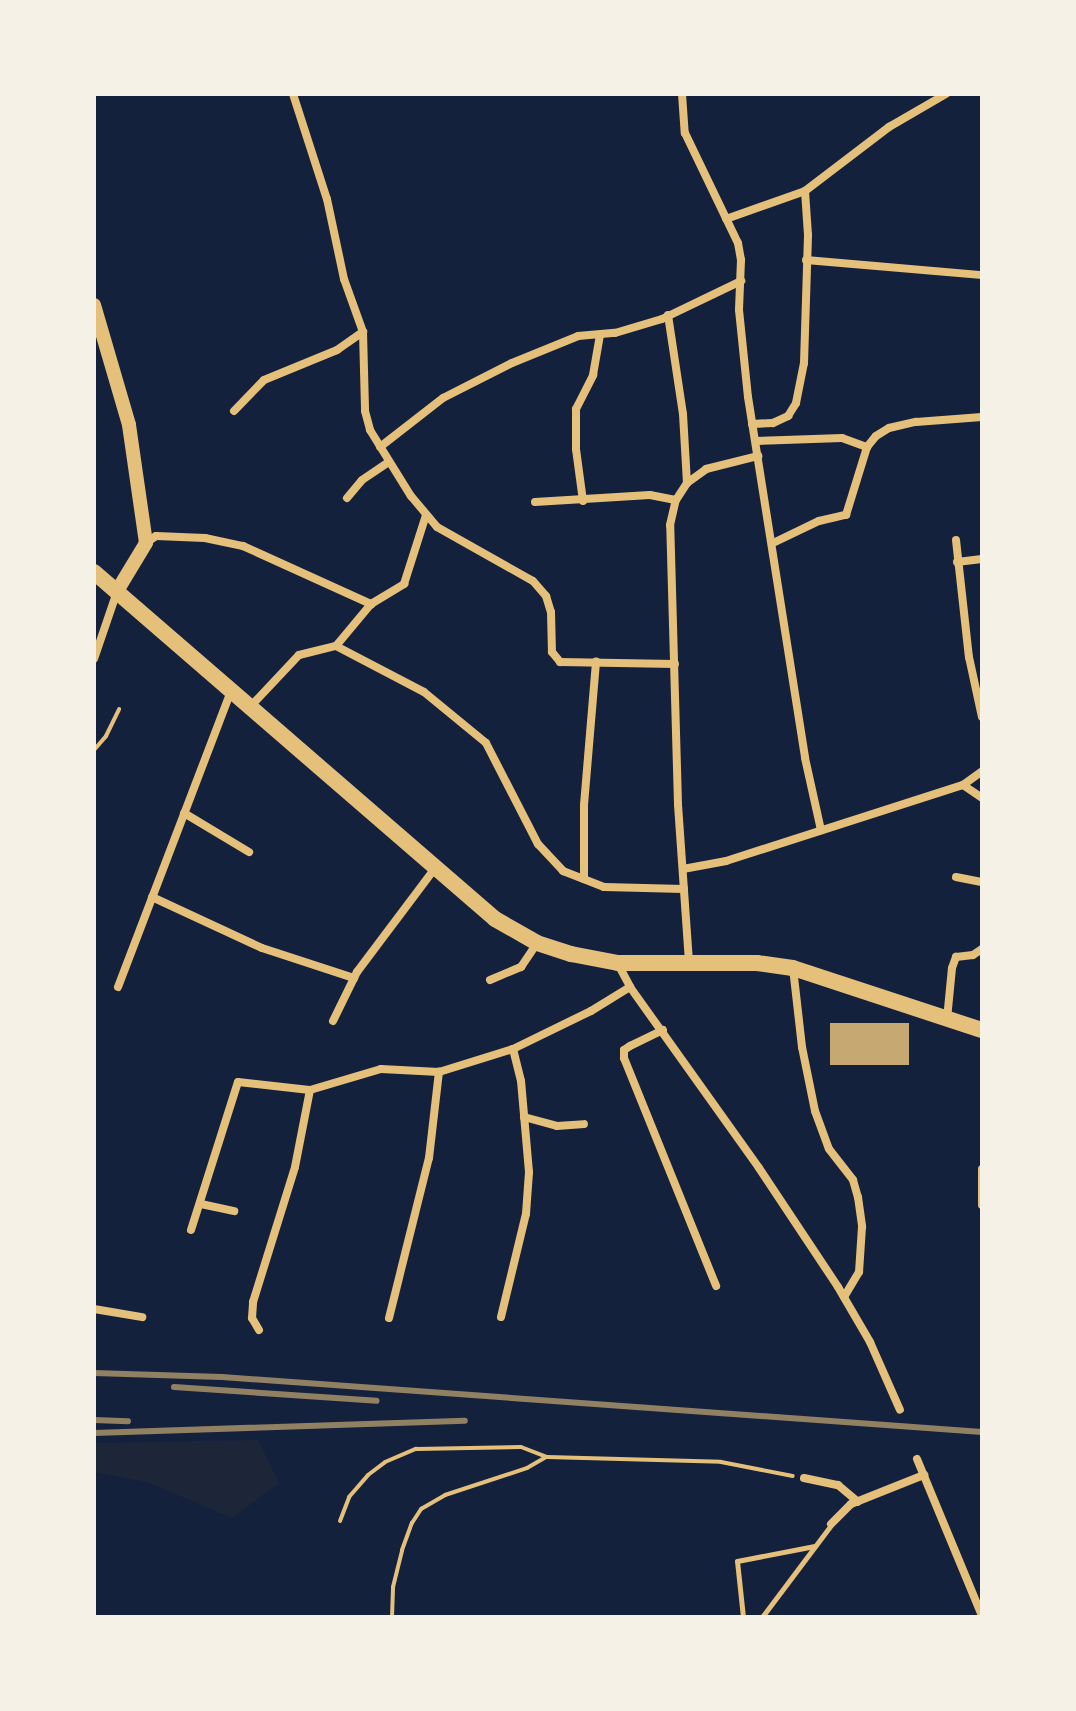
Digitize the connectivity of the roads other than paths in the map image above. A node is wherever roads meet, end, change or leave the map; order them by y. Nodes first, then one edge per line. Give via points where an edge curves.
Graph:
1 (293, 94) edge
2 (682, 94) edge
3 (946, 94) edge
4 (805, 191) junction
5 (726, 219) junction
6 (806, 260) junction
7 (982, 275) edge
8 (741, 281) junction
9 (94, 305) edge
10 (668, 315) junction
11 (363, 332) junction
12 (600, 335) junction
13 (234, 411) dead end
14 (982, 417) edge
15 (752, 424) junction
16 (756, 441) junction
17 (380, 447) junction
18 (867, 447) junction
19 (758, 456) junction
20 (389, 462) junction
21 (687, 483) junction
22 (347, 498) dead end
23 (676, 500) junction
24 (583, 501) junction
25 (535, 502) dead end
26 (426, 515) junction
27 (956, 540) dead end
28 (146, 543) junction
29 (773, 543) junction
30 (982, 559) edge
31 (957, 562) junction
32 (94, 572) edge
33 (117, 591) junction
34 (371, 604) junction
35 (336, 646) junction
36 (94, 659) edge
37 (596, 662) junction
38 (675, 664) junction
39 (231, 691) junction
40 (250, 707) junction
41 (982, 717) edge
42 (982, 771) edge
43 (963, 785) junction
44 (982, 798) edge
45 (184, 813) junction
46 (821, 830) junction
47 (249, 852) dead end
48 (435, 868) junction
49 (683, 869) junction
50 (956, 877) dead end
51 (584, 879) junction
52 (982, 882) edge
53 (684, 889) junction
54 (152, 897) junction
55 (537, 943) junction
56 (982, 949) edge
57 (689, 962) junction
58 (618, 963) junction
59 (793, 968) junction
60 (354, 978) junction
61 (490, 980) dead end
62 (118, 987) dead end
63 (630, 987) junction
64 (947, 1020) junction
65 (333, 1021) dead end
66 (663, 1030) junction
67 (982, 1030) edge
68 (513, 1049) junction
69 (439, 1072) junction
70 (310, 1090) junction
71 (524, 1117) junction
72 (584, 1124) dead end
73 (982, 1169) edge
74 (201, 1204) junction
75 (982, 1205) edge
76 (234, 1211) dead end
77 (191, 1230) dead end
78 (716, 1286) dead end
79 (844, 1297) junction
80 (94, 1309) edge
81 (142, 1317) dead end
82 (501, 1317) dead end
83 (389, 1318) dead end
84 (259, 1330) dead end
85 (900, 1410) dead end
86 (917, 1459) dead end
87 (924, 1475) junction
88 (804, 1478) road end
89 (858, 1502) junction
90 (831, 1524) joint
91 (815, 1546) junction
92 (982, 1616) edge
93 (743, 1617) edge
94 (762, 1617) edge

1 - 11 street
2 - 5 street via 685,133
3 - 4 street via 889,127
4 - 5 street
4 - 6 street
5 - 8 street via 738,243
6 - 7 street
6 - 15 street via 804,363 796,403 788,416
8 - 10 street
8 - 15 street
9 - 28 street via 129,425
10 - 12 street
10 - 21 street
11 - 13 street via 337,350 264,380
11 - 17 street via 365,411
12 - 17 street via 558,343 463,387 420,413
12 - 24 street via 593,375 576,409
14 - 18 street via 889,428
15 - 16 street
16 - 18 street via 842,438
16 - 19 street
17 - 20 street
18 - 29 street via 846,515 819,521
19 - 21 street via 706,469
19 - 29 street
20 - 22 street
20 - 26 street
21 - 23 street
23 - 24 street via 650,495
23 - 38 street via 670,525
24 - 25 street
26 - 34 street via 404,584
26 - 37 street via 453,537 533,581 546,596 554,658
27 - 31 street
28 - 33 street
28 - 34 street via 156,536 243,546
29 - 46 street
30 - 31 street
31 - 41 street
32 - 33 main road
33 - 36 street
33 - 39 main road
34 - 35 street
35 - 40 street via 299,655
35 - 51 street via 424,692 486,743 538,844 563,871
37 - 38 street
37 - 51 street via 584,805
38 - 49 street
39 - 40 main road
39 - 45 street
40 - 48 main road
42 - 43 street
43 - 44 street
43 - 46 street
45 - 47 street
45 - 54 street
46 - 49 street
48 - 55 main road via 495,919
48 - 60 street
49 - 53 street
50 - 52 street
51 - 53 street via 632,890
53 - 57 street
54 - 60 street via 262,948
54 - 62 street
55 - 58 main road
55 - 61 street via 521,967
56 - 64 street via 956,957
57 - 58 main road
57 - 59 main road
58 - 63 street
59 - 64 main road
59 - 79 street via 815,1111 829,1149 853,1180 858,1197 859,1272
60 - 65 street
63 - 66 street
63 - 68 street
64 - 67 main road
66 - 78 street via 624,1050 624,1058
66 - 79 street
68 - 69 street
68 - 71 street
69 - 70 street via 381,1069
69 - 83 street via 429,1158
70 - 74 street via 238,1082
70 - 84 street via 295,1167 253,1302 252,1318
71 - 72 street via 557,1126
71 - 82 street via 526,1214
73 - 75 street
74 - 76 street
74 - 77 street
79 - 85 street
80 - 81 street
86 - 87 street
87 - 89 street
87 - 92 street
88 - 89 street via 838,1485
89 - 90 street
90 - 91 lane
91 - 93 lane via 737,1561
91 - 94 lane

